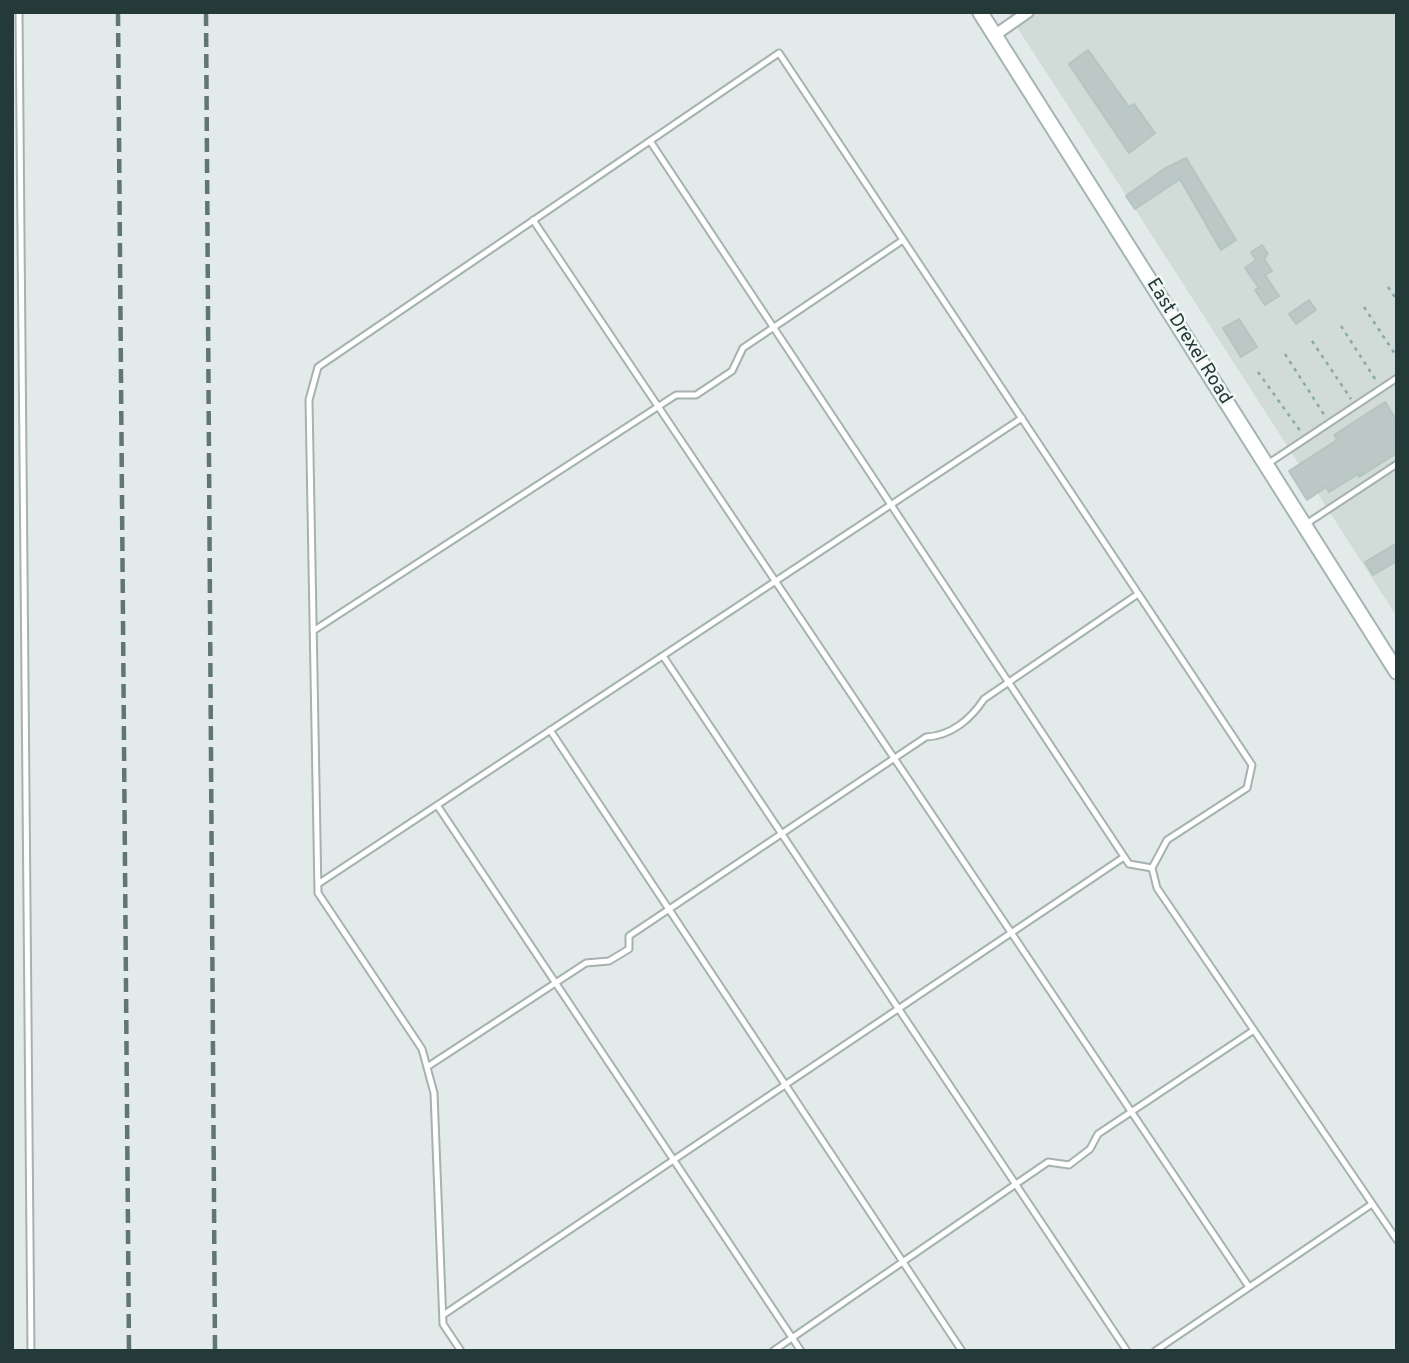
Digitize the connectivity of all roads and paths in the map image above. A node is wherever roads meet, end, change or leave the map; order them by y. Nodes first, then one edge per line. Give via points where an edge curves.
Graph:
1 (19, 12) edge
2 (980, 12) edge
3 (1028, 12) edge
4 (995, 35) junction
5 (650, 141) junction
6 (533, 220) junction
7 (903, 240) junction
8 (1388, 287) dead end
9 (1397, 300) edge
10 (1364, 307) dead end
11 (1341, 326) dead end
12 (774, 328) junction
13 (1312, 341) dead end
14 (1285, 354) dead end
15 (1397, 357) edge
16 (1258, 372) dead end
17 (1397, 378) edge
18 (1381, 388) junction
19 (1356, 405) junction
20 (658, 407) junction
21 (1022, 418) junction
22 (1329, 423) junction
23 (1305, 439) junction
24 (1397, 464) edge
25 (1266, 465) junction
26 (891, 505) junction
27 (1304, 525) junction
28 (775, 581) junction
29 (1138, 594) junction
30 (313, 631) junction
31 (663, 656) junction
32 (1397, 672) edge
33 (1009, 682) junction
34 (551, 730) junction
35 (894, 758) junction
36 (437, 805) junction
37 (782, 834) junction
38 (1124, 857) junction
39 (1152, 868) junction
40 (318, 884) junction
41 (670, 909) junction
42 (1011, 933) junction
43 (555, 983) junction
44 (899, 1009) junction
45 (1254, 1030) junction
46 (427, 1066) junction
47 (786, 1084) junction
48 (1131, 1112) junction
49 (673, 1160) junction
50 (1016, 1184) junction
51 (1372, 1204) junction
52 (1397, 1240) edge
53 (903, 1261) junction
54 (1249, 1287) junction
55 (443, 1315) junction
56 (792, 1338) junction
57 (31, 1351) edge
58 (461, 1351) edge
59 (773, 1351) edge
60 (801, 1351) edge
61 (962, 1351) edge
62 (1127, 1351) edge
63 (1155, 1351) edge

1 - 57 lane
2 - 4 street, East Drexel Road
3 - 4 street
4 - 25 street, East Drexel Road
5 - 6 lane
5 - 7 lane via 779,53
5 - 12 lane
6 - 20 lane
6 - 30 lane via 318,367 309,400
7 - 12 lane
7 - 21 lane
8 - 9 path
10 - 15 path
11 - 18 path
12 - 20 lane via 743,348 732,371 696,395 676,395
12 - 26 lane
13 - 19 path
14 - 22 path
16 - 23 path
17 - 18 lane
18 - 19 lane
19 - 22 lane
20 - 28 lane
20 - 30 lane
21 - 26 lane
21 - 29 lane
22 - 23 lane
23 - 25 lane
24 - 27 lane
25 - 27 street, East Drexel Road
26 - 28 lane
26 - 33 lane
27 - 32 street, East Drexel Road
28 - 31 lane
28 - 35 lane
29 - 33 lane
29 - 39 lane via 1252,765 1247,788 1167,840
30 - 40 lane
31 - 34 lane
31 - 37 lane
33 - 35 lane via 984,699 974,715 941,737 926,737
33 - 38 lane
34 - 36 lane
34 - 41 lane
35 - 37 lane
35 - 42 lane
36 - 40 lane
36 - 43 lane
37 - 41 lane
37 - 44 lane
38 - 39 lane via 1129,864
38 - 42 lane
39 - 45 lane via 1157,888
40 - 46 lane via 318,893 422,1049
41 - 43 lane via 629,936 629,949 609,961 586,963
41 - 47 lane
42 - 44 lane
42 - 48 lane
43 - 46 lane
43 - 49 lane
44 - 47 lane
44 - 50 lane
45 - 48 lane
45 - 51 lane
46 - 55 lane via 434,1093
47 - 49 lane
47 - 53 lane
48 - 50 lane via 1098,1134 1090,1149 1069,1165 1048,1162
48 - 54 lane
49 - 55 lane
49 - 56 lane
50 - 53 lane
50 - 62 lane
51 - 52 lane
51 - 54 lane
53 - 56 lane
53 - 61 lane
54 - 63 lane
55 - 58 lane via 443,1324
56 - 59 lane
56 - 60 lane

